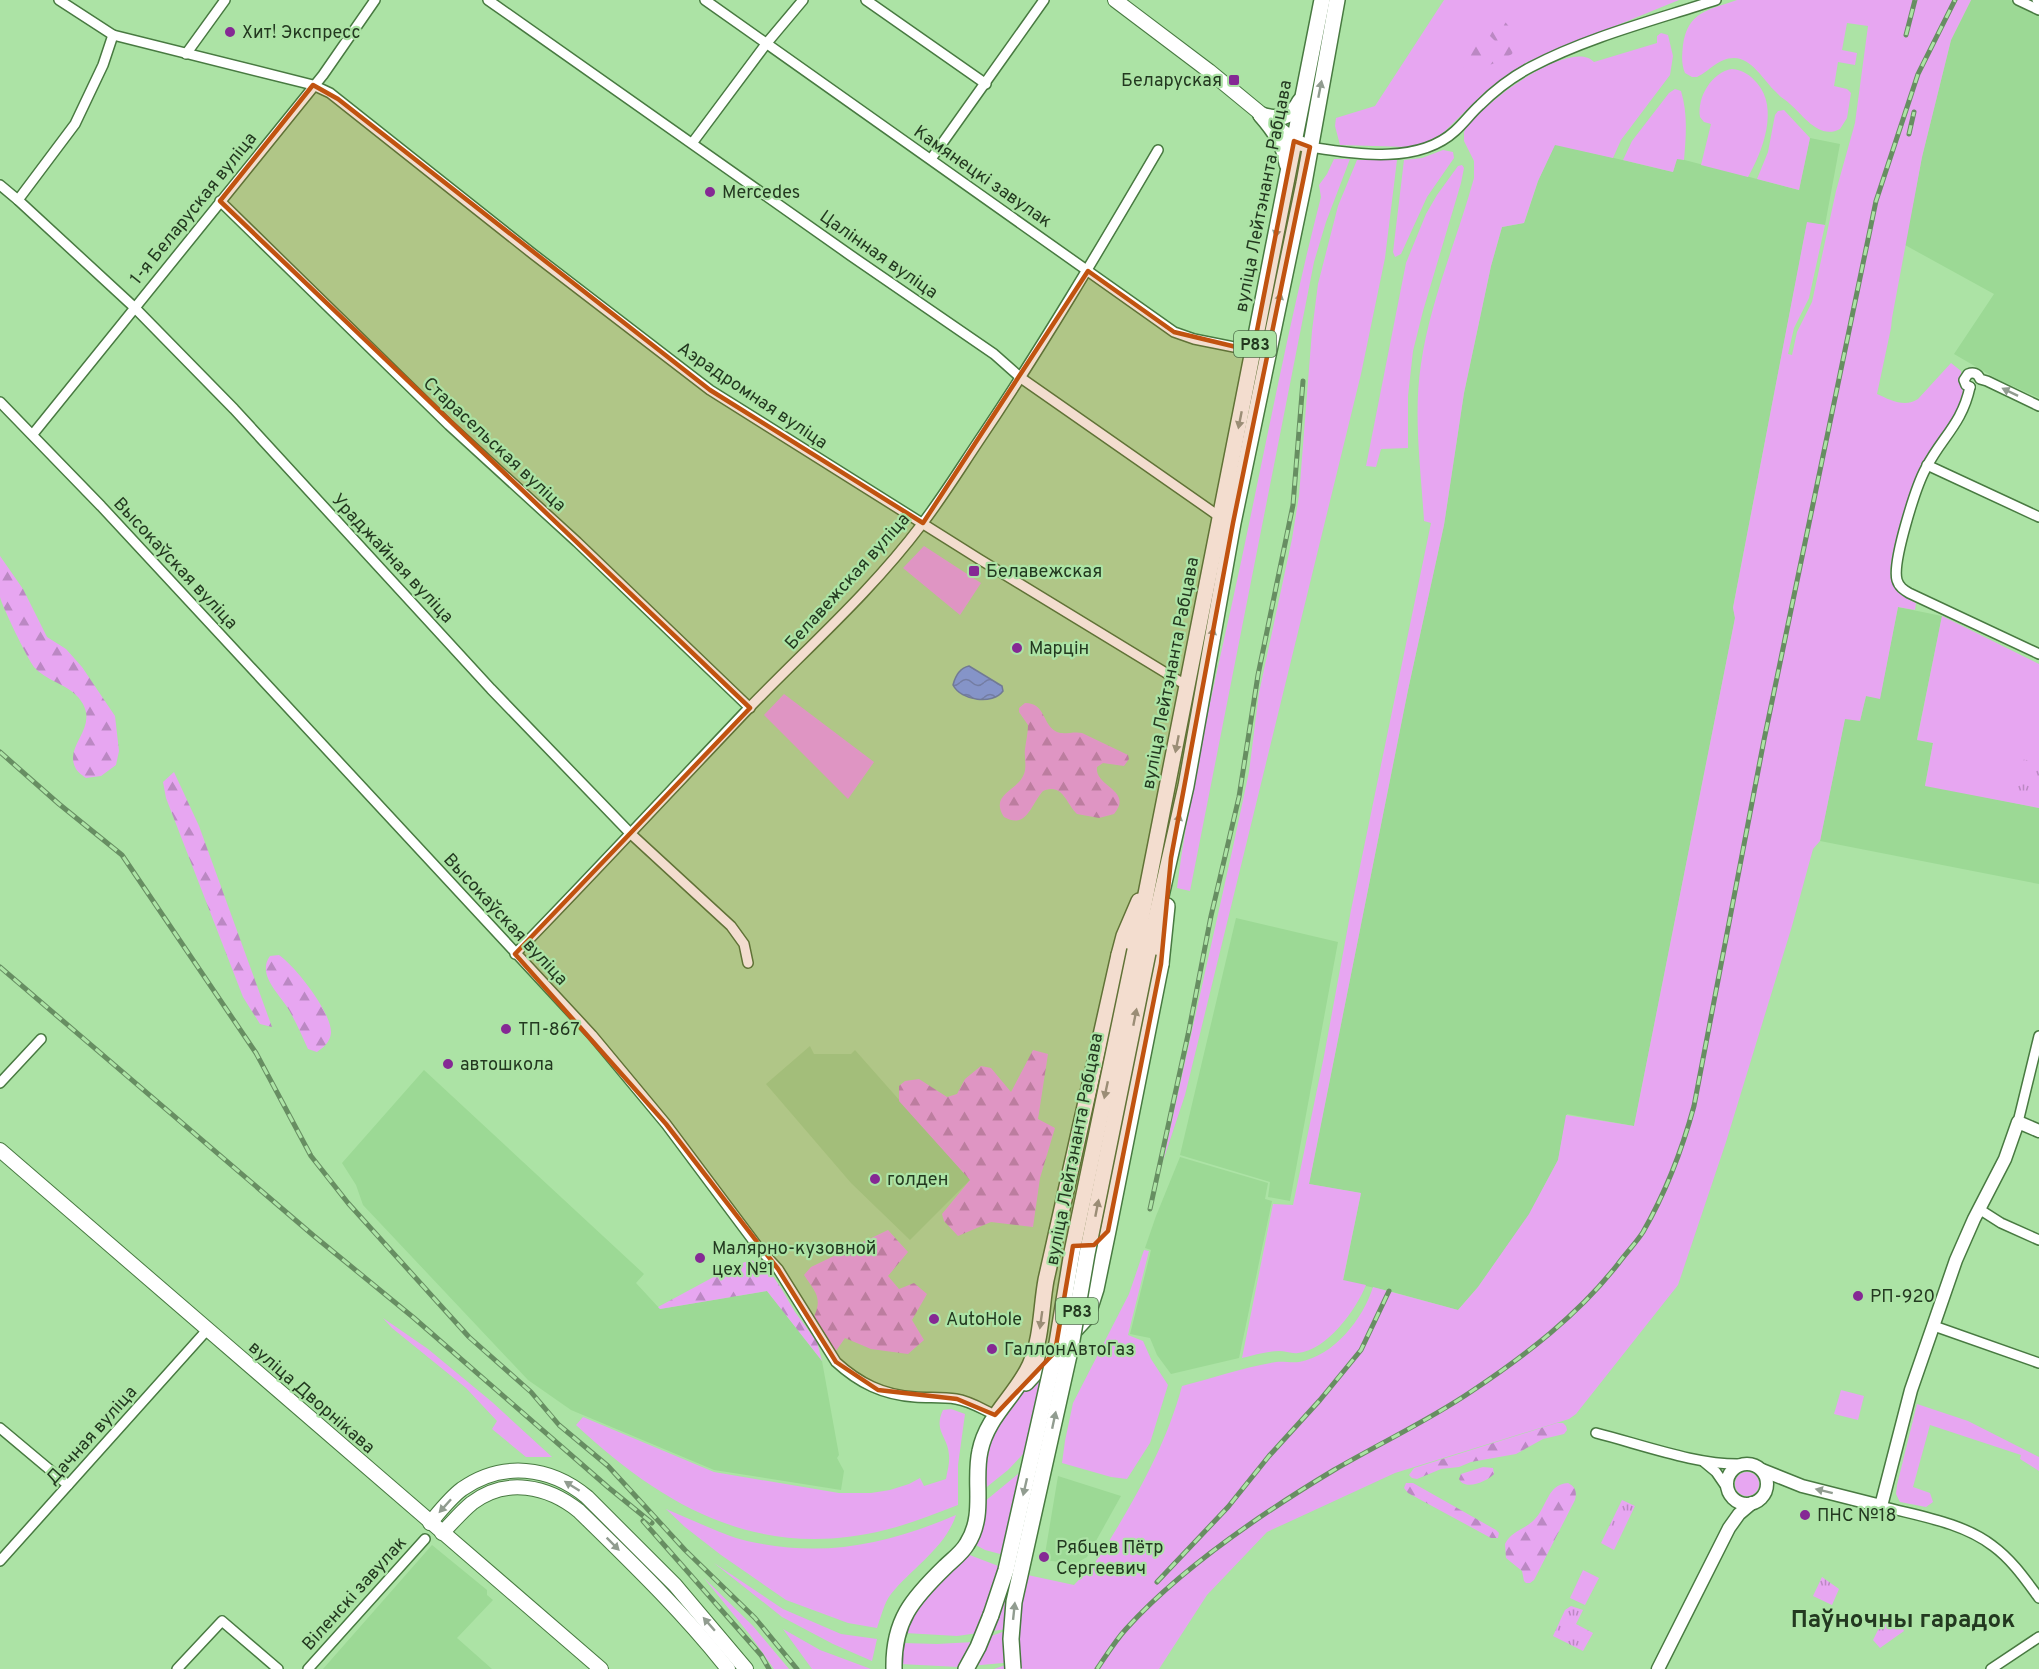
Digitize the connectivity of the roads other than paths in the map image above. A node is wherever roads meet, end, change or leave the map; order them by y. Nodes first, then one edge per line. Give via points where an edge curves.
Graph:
1 (59, 0) edge
2 (225, 0) edge
3 (375, 0) edge
4 (488, 0) edge
5 (705, 0) edge
6 (803, 0) edge
7 (866, 0) edge
8 (1044, 0) edge
9 (1115, 0) edge
10 (1322, 0) edge
11 (1337, 0) edge
12 (1716, 0) edge
13 (2018, 0) edge
14 (2039, 10) edge
15 (113, 36) junction
16 (766, 44) junction
17 (186, 54) junction
18 (986, 84) junction
19 (313, 85) junction
20 (1302, 96) junction
21 (1261, 115) junction
22 (1294, 141) junction
23 (693, 142) junction
24 (1310, 147) junction
25 (1158, 150) dead end
26 (931, 159) junction
27 (1288, 171) junction
28 (0, 185) edge
29 (18, 200) junction
30 (220, 201) junction
31 (1088, 271) junction
32 (134, 307) junction
33 (1254, 351) junction
34 (1022, 378) junction
35 (0, 402) edge
36 (2039, 406) edge
37 (33, 434) junction
38 (1927, 465) junction
39 (1220, 517) junction
40 (2039, 517) edge
41 (923, 523) junction
42 (2039, 654) edge
43 (1195, 690) junction
44 (750, 708) junction
45 (631, 834) junction
46 (1171, 858) junction
47 (1150, 877) junction
48 (1142, 952) junction
49 (515, 954) junction
50 (748, 963) dead end
51 (2039, 1036) edge
52 (41, 1039) dead end
53 (0, 1083) edge
54 (2018, 1122) junction
55 (2039, 1131) edge
56 (0, 1150) edge
57 (1979, 1209) junction
58 (1061, 1219) junction
59 (1108, 1231) junction
60 (2039, 1240) edge
61 (1046, 1280) junction
62 (1096, 1288) junction
63 (1934, 1326) junction
64 (207, 1330) junction
65 (2039, 1364) edge
66 (995, 1415) junction
67 (0, 1428) edge
68 (1596, 1433) dead end
69 (1702, 1460) junction
70 (1743, 1464) junction
71 (1762, 1470) junction
72 (68, 1485) junction
73 (1802, 1486) junction
74 (1728, 1491) junction
75 (1756, 1501) junction
76 (1881, 1506) junction
77 (430, 1523) junction
78 (1731, 1524) junction
79 (442, 1533) junction
80 (425, 1539) dead end
81 (0, 1561) edge
82 (2039, 1598) edge
83 (2039, 1637) edge
84 (177, 1669) edge
85 (278, 1669) edge
86 (308, 1669) edge
87 (601, 1669) edge
88 (728, 1669) edge
89 (746, 1669) edge
90 (894, 1669) edge
91 (966, 1669) edge
92 (1013, 1669) edge
93 (1658, 1669) edge
94 (1991, 1669) edge

1 - 15 street, Аэрадромная вуліца
2 - 17 street
3 - 19 street, 1-я Беларуская вуліца
4 - 23 street, Цалінная вуліца
5 - 16 street, Камянецкі завулак
6 - 16 street
7 - 18 street
8 - 18 street
9 - 21 main road
10 - 20 main road, вуліца Лейтэнанта Рабцава / Р83
24 -> 11 main road, вуліца Лейтэнанта Рабцава / Р83
12 - 24 street, вуліца Лейтэнанта Рабцава via 1530,67 1495,91 1456,130 1430,148 1408,153 1356,153
13 - 14 street
15 - 17 street, Аэрадромная вуліца
15 - 29 street via 75,124
16 - 23 street
16 - 26 street, Камянецкі завулак
17 - 19 street, Аэрадромная вуліца
18 - 26 street
19 - 30 street, 1-я Беларуская вуліца
19 - 41 street, Аэрадромная вуліца via 339,99 710,390
20 - 21 main road via 1296,109 1286,116 1274,119
20 - 22 main road, вуліца Лейтэнанта Рабцава / Р83
21 - 22 main road
21 - 27 main road via 1276,131
22 - 24 main road
22 - 27 main road, вуліца Лейтэнанта Рабцава / Р83
23 - 34 street, Цалінная вуліца via 994,354
43 -> 24 main road, вуліца Лейтэнанта Рабцава / Р83
25 - 31 street, Белавежская вуліца
26 - 31 street, Камянецкі завулак
27 -> 33 main road, вуліца Лейтэнанта Рабцава / Р83
28 - 29 street, Ураджайная вуліца
29 - 32 street, Ураджайная вуліца
30 - 32 street, 1-я Беларуская вуліца
30 - 44 street, Старасельская вуліца via 449,425
31 - 33 street, Камянецкі завулак via 1174,332
31 - 34 street, Белавежская вуліца
32 - 37 street, 1-я Беларуская вуліца
32 - 45 street, Ураджайная вуліца
33 -> 39 main road, вуліца Лейтэнанта Рабцава / Р83
34 - 39 street, Цалінная вуліца
34 - 41 street, Белавежская вуліца
35 - 37 street, Высокаўская вуліца
36 -> 38 street via 1980,379 1975,373 1966,375 1965,382 1970,387 1962,414
37 - 49 street, Высокаўская вуліца
38 - 40 street
38 - 42 street via 1911,507 1897,580 1904,590
39 - 43 main road, вуліца Лейтэнанта Рабцава / Р83
41 - 43 street, Аэрадромная вуліца
41 - 44 street, Белавежская вуліца via 872,583
46 -> 43 main road, вуліца Лейтэнанта Рабцава / Р83 via 1186,786
43 -> 47 main road, вуліца Лейтэнанта Рабцава / Р83
44 - 45 street, Белавежская вуліца
45 - 49 street, Белавежская вуліца
45 - 50 street, Ураджайная вуліца via 730,926 744,944
46 - 48 main road, вуліца Лейтэнанта Рабцава / Р83
46 - 59 main road via 1161,964
47 - 48 main road, вуліца Лейтэнанта Рабцава / Р83
47 - 58 main road, вуліца Лейтэнанта Рабцава via 1119,955
48 -> 91 main road, вуліца Лейтэнанта Рабцава / Р83, bridge via 1072,1252 1057,1343 1006,1570
92 -> 48 main road, вуліца Лейтэнанта Рабцава / Р83, bridge via 1014,1602 1071,1346
49 - 66 street, Высокаўская вуліца via 592,1035 666,1124 778,1269 836,1362 878,1390 903,1396 957,1399
51 - 54 street
52 - 53 street
54 - 55 street
54 - 57 street via 2005,1159
56 - 64 main road, вуліца Дворнікава
57 - 60 street
57 - 63 street
58 - 59 main road via 1065,1236 1081,1245 1094,1245
58 - 61 main road, вуліца Лейтэнанта Рабцава
59 - 62 main road
61 - 62 main road via 1052,1268 1068,1261 1091,1272
61 -> 66 main road, вуліца Лейтэнанта Рабцава via 1041,1323 1030,1365
62 - 66 main road via 1087,1317
63 - 65 street
63 - 76 street via 1911,1390
64 - 72 street, Дачная вуліца
64 - 77 main road, вуліца Дворнікава
66 - 90 main road via 979,1452 979,1505 974,1529 967,1545 917,1594 904,1616 894,1651
67 - 72 street
68 - 69 street
69 - 70 street
69 - 74 street via 1716,1472
70 - 71 street via 1753,1464
70 - 74 street via 1730,1473
71 - 73 street
71 - 75 street via 1768,1484
72 - 81 street, Дачная вуліца
73 - 75 street via 1780,1487
76 -> 73 street
74 - 75 street via 1736,1501
74 - 78 street
75 - 78 street
76 - 82 street via 1947,1524 1981,1539 2009,1561
77 - 79 main road, вуліца Дворнікава
89 -> 77 main road via 675,1585 574,1486 543,1472 510,1470 484,1477 460,1490
78 - 93 street
79 - 87 main road, вуліца Дворнікава
79 -> 88 main road via 473,1502 502,1488 534,1488 565,1499 664,1594
80 - 86 street, Віленскі завулак
83 - 94 street
84 - 85 street via 222,1621

